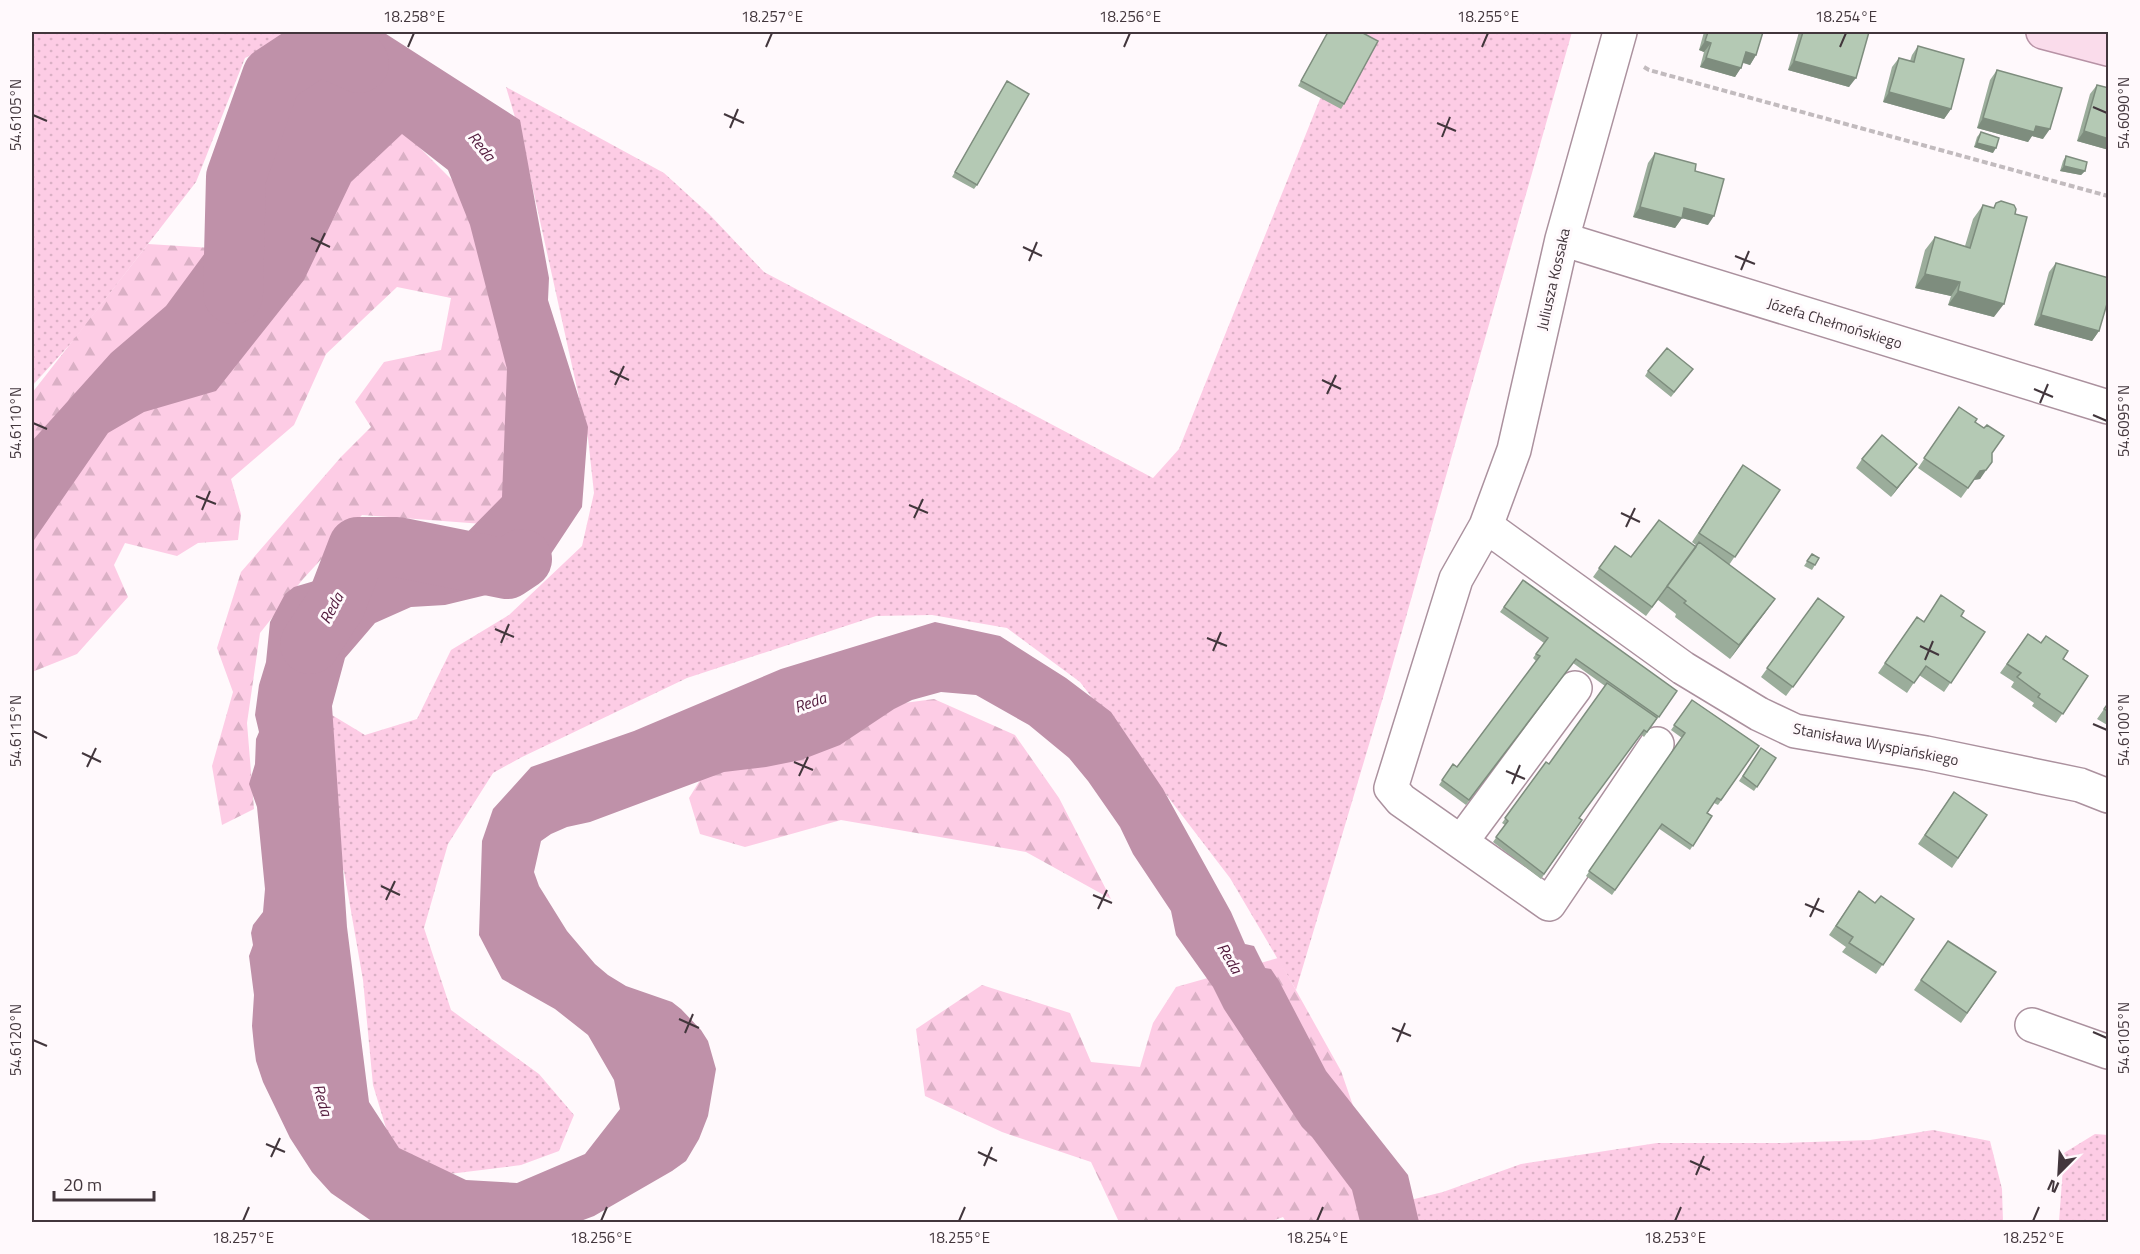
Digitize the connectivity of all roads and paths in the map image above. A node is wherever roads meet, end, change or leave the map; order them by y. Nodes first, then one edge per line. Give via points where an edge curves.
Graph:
1 (2043, 32) edge
2 (1618, 39) edge
3 (2109, 49) edge
4 (2109, 196) edge
5 (1562, 239) junction
6 (2109, 407) edge
7 (1486, 526) junction
8 (1575, 688) dead end
9 (1657, 744) dead end
10 (2109, 796) edge
11 (1461, 842) junction
12 (2032, 1025) dead end
13 (2109, 1052) edge

1 - 3 main road
2 - 4 path via 1649,70
2 - 5 street, Juliusza Kossaka
5 - 6 street, Józefa Chełmońskiego
5 - 7 street, Juliusza Kossaka via 1514,450
7 - 10 street, Stanisława Wyspiańskiego via 1683,668 1795,731 1948,757 2080,785
7 - 11 street, Juliusza Kossaka via 1456,579 1391,788 1401,800
8 - 11 street
9 - 11 street via 1549,904
12 - 13 street

